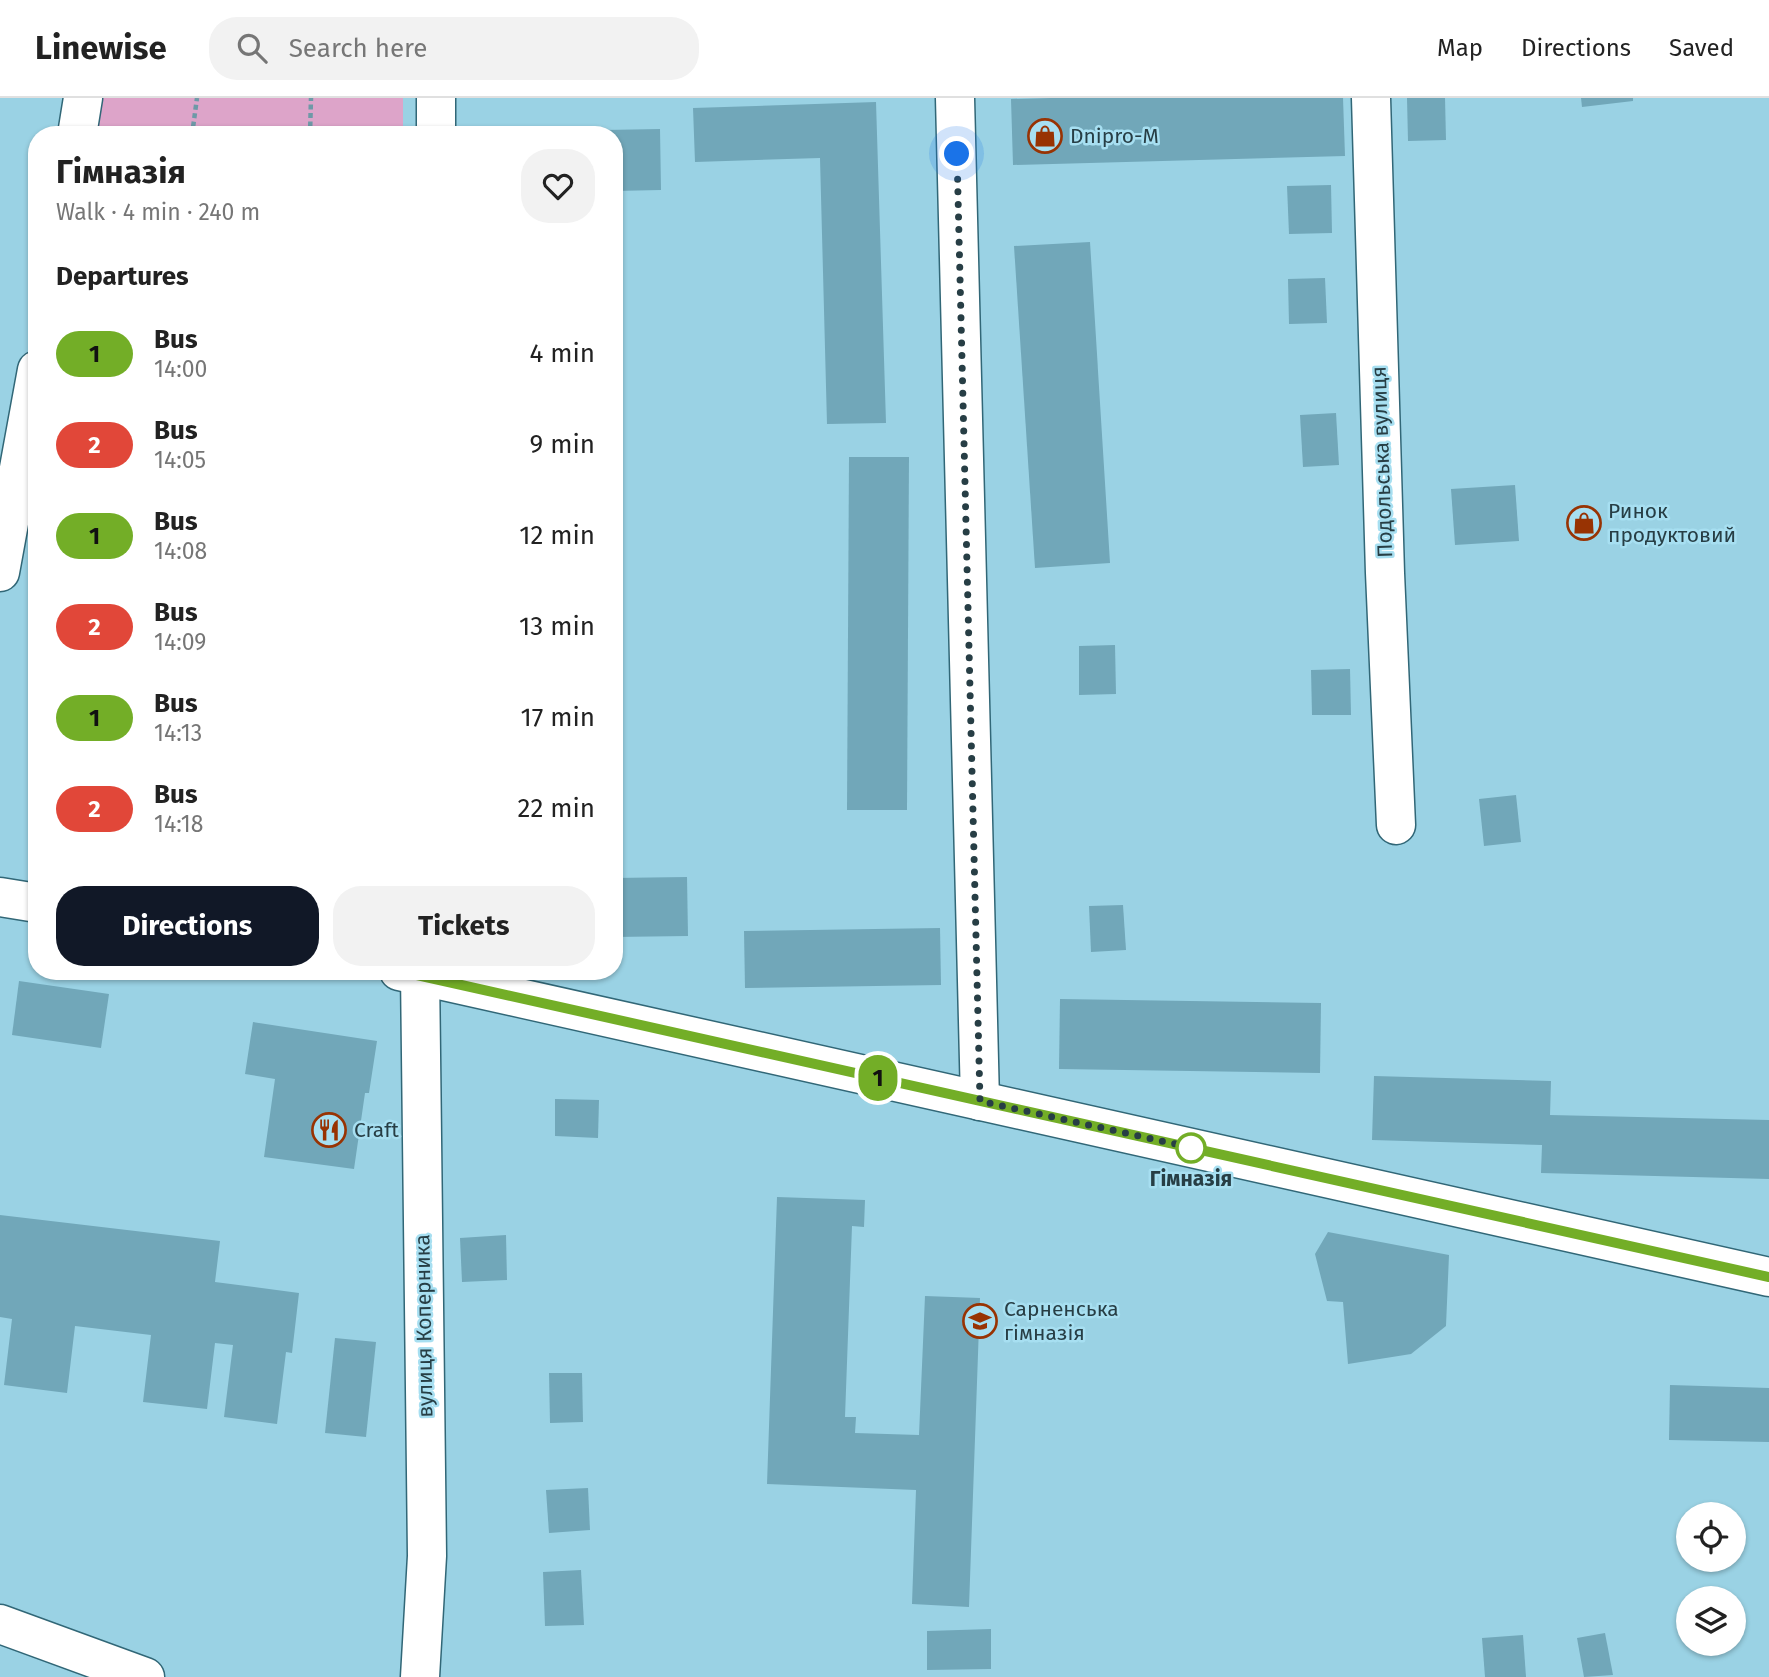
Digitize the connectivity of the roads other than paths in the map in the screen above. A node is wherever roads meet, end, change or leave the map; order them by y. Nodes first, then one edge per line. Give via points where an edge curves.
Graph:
1 (83, 98) edge
2 (436, 98) edge
3 (955, 98) edge
4 (1371, 98) edge
5 (78, 126) edge
6 (436, 126) edge
7 (28, 419) edge
8 (0, 572) edge
9 (1396, 825) dead end
10 (0, 897) edge
11 (28, 902) edge
12 (413, 980) edge
13 (444, 980) edge
14 (980, 1101) junction
15 (1769, 1277) edge
16 (0, 1624) edge
17 (145, 1677) edge
18 (420, 1677) edge

1 - 5 street
2 - 6 street
3 - 14 street
4 - 9 street, Подольська вулиця
7 - 8 street
10 - 11 street
12 - 18 street, вулиця Коперника via 427,1556
13 - 14 street
14 - 15 street
16 - 17 street

